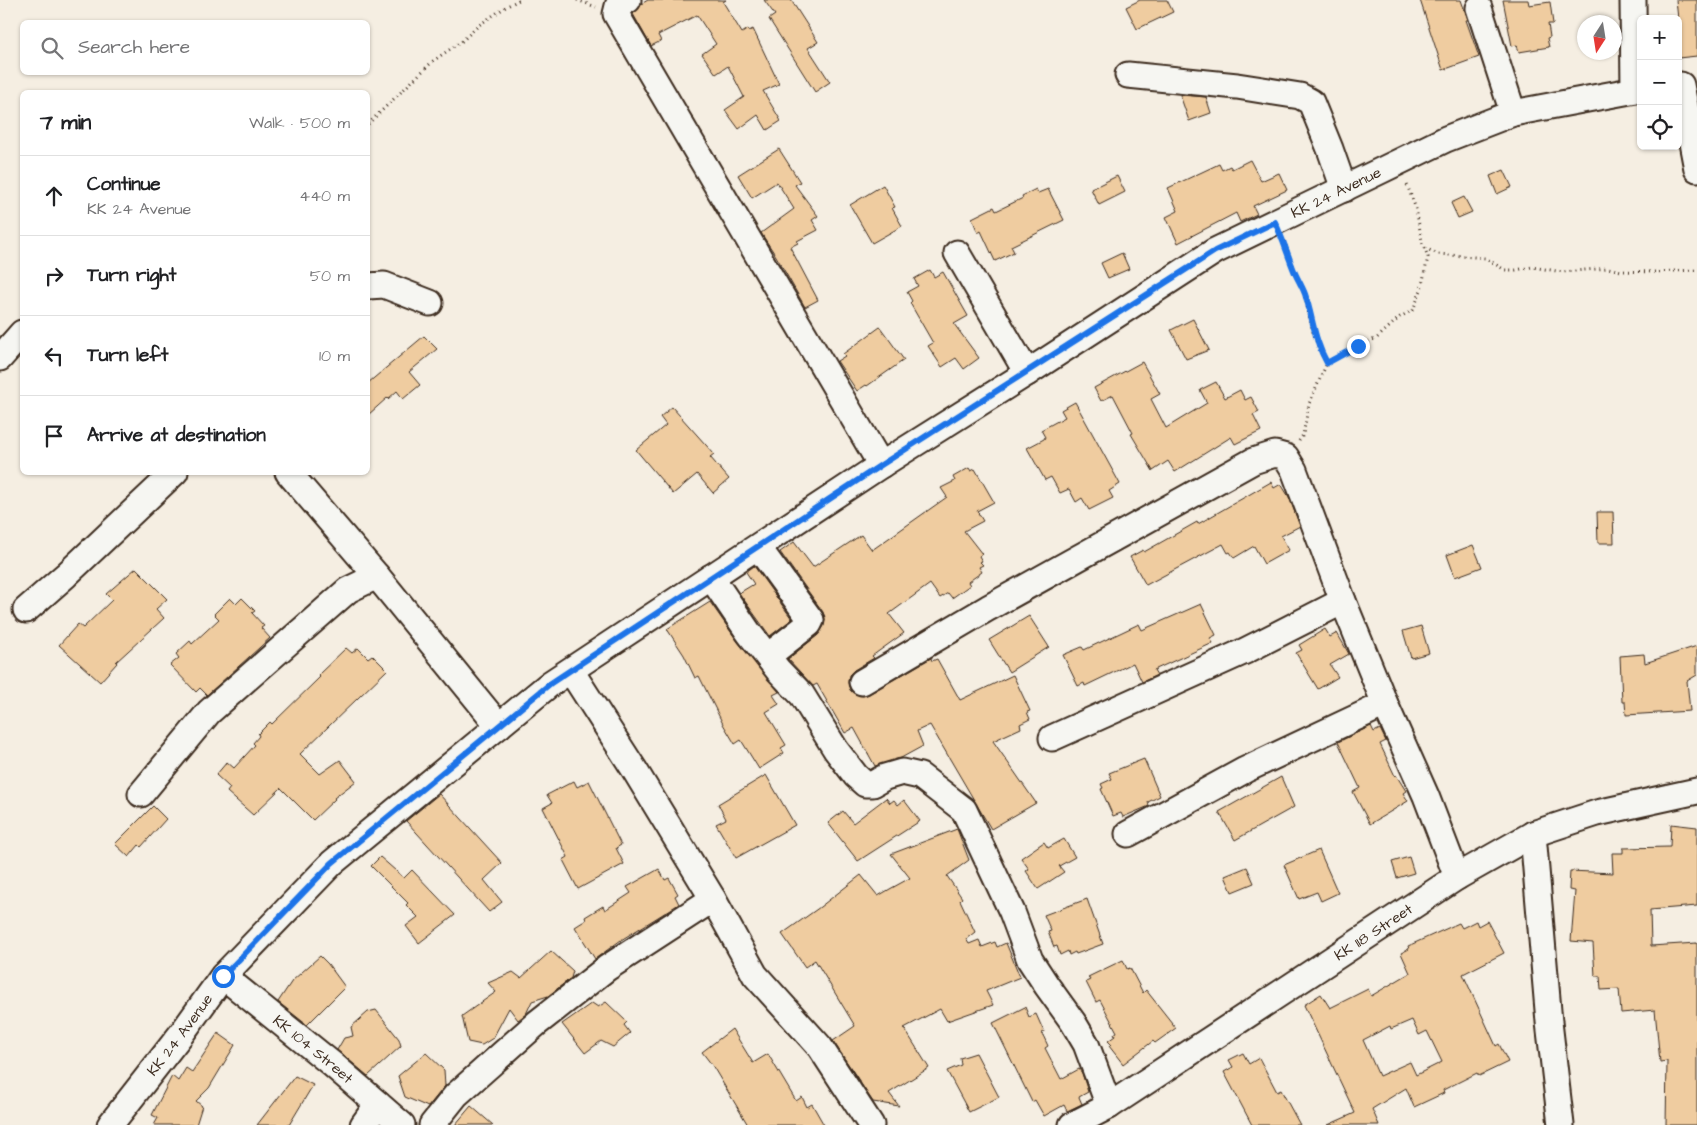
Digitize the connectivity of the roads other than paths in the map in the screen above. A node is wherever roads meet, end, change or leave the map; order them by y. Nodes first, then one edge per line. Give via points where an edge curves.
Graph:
1 (628, 0) edge
2 (1633, 0) edge
3 (1479, 8) dead end
4 (1128, 75) dead end
5 (1686, 84) edge
6 (1637, 89) edge
7 (1513, 113) junction
8 (1697, 169) edge
9 (1344, 190) junction
10 (958, 253) dead end
11 (370, 286) edge
12 (430, 303) dead end
13 (20, 335) edge
14 (0, 358) edge
15 (1027, 373) junction
16 (881, 465) junction
17 (172, 475) edge
18 (291, 475) edge
19 (758, 547) junction
20 (376, 576) junction
21 (711, 577) junction
22 (1343, 601) junction
23 (26, 610) dead end
24 (768, 656) junction
25 (571, 671) junction
26 (862, 682) dead end
27 (1385, 704) junction
28 (499, 726) junction
29 (1052, 738) dead end
30 (1697, 791) edge
31 (141, 794) dead end
32 (1128, 834) dead end
33 (1533, 834) junction
34 (1457, 877) junction
35 (712, 899) junction
36 (223, 976) junction
37 (378, 1104) junction
38 (1109, 1106) junction
39 (110, 1125) edge
40 (363, 1125) edge
41 (402, 1125) edge
42 (432, 1125) edge
43 (871, 1125) edge
44 (1072, 1125) edge
45 (1561, 1125) edge

1 - 16 street via 618,6 616,14
2 - 6 street
3 - 7 street
4 - 9 street via 1300,96 1311,102
5 - 8 street
6 - 7 street, KK 24 Avenue
7 - 9 street, KK 24 Avenue via 1446,140
9 - 15 street, KK 24 Avenue via 1215,251
10 - 15 street
11 - 12 street via 384,285
13 - 14 street
15 - 16 street, KK 24 Avenue
16 - 19 street, KK 24 Avenue
17 - 23 street
18 - 20 street
19 - 21 street, KK 24 Avenue
19 - 24 street via 811,620
20 - 28 street
20 - 31 street via 348,590 209,712
21 - 24 street
21 - 25 street, KK 24 Avenue
22 - 26 street via 1294,470 1286,457 1275,454 1253,461
22 - 27 street
22 - 29 street via 1245,651
24 - 38 street via 802,695 836,750 865,784 902,772 920,776 964,810 1012,912 1030,960 1086,1044
25 - 28 street, KK 24 Avenue via 551,683
25 - 35 street
27 - 32 street via 1245,770
27 - 34 street via 1426,796
28 - 36 street, KK 24 Avenue via 332,863
30 - 33 street, KK 118 Street via 1597,813
33 - 34 street, KK 118 Street
33 - 45 street
34 - 38 street, KK 118 Street
35 - 42 street via 607,968 537,1023 456,1095
35 - 43 street via 755,975 820,1047
36 - 37 street, KK 104 Street
36 - 39 street, KK 24 Avenue
37 - 40 street
37 - 41 street, KK 104 Street
38 - 44 street, KK 118 Street

